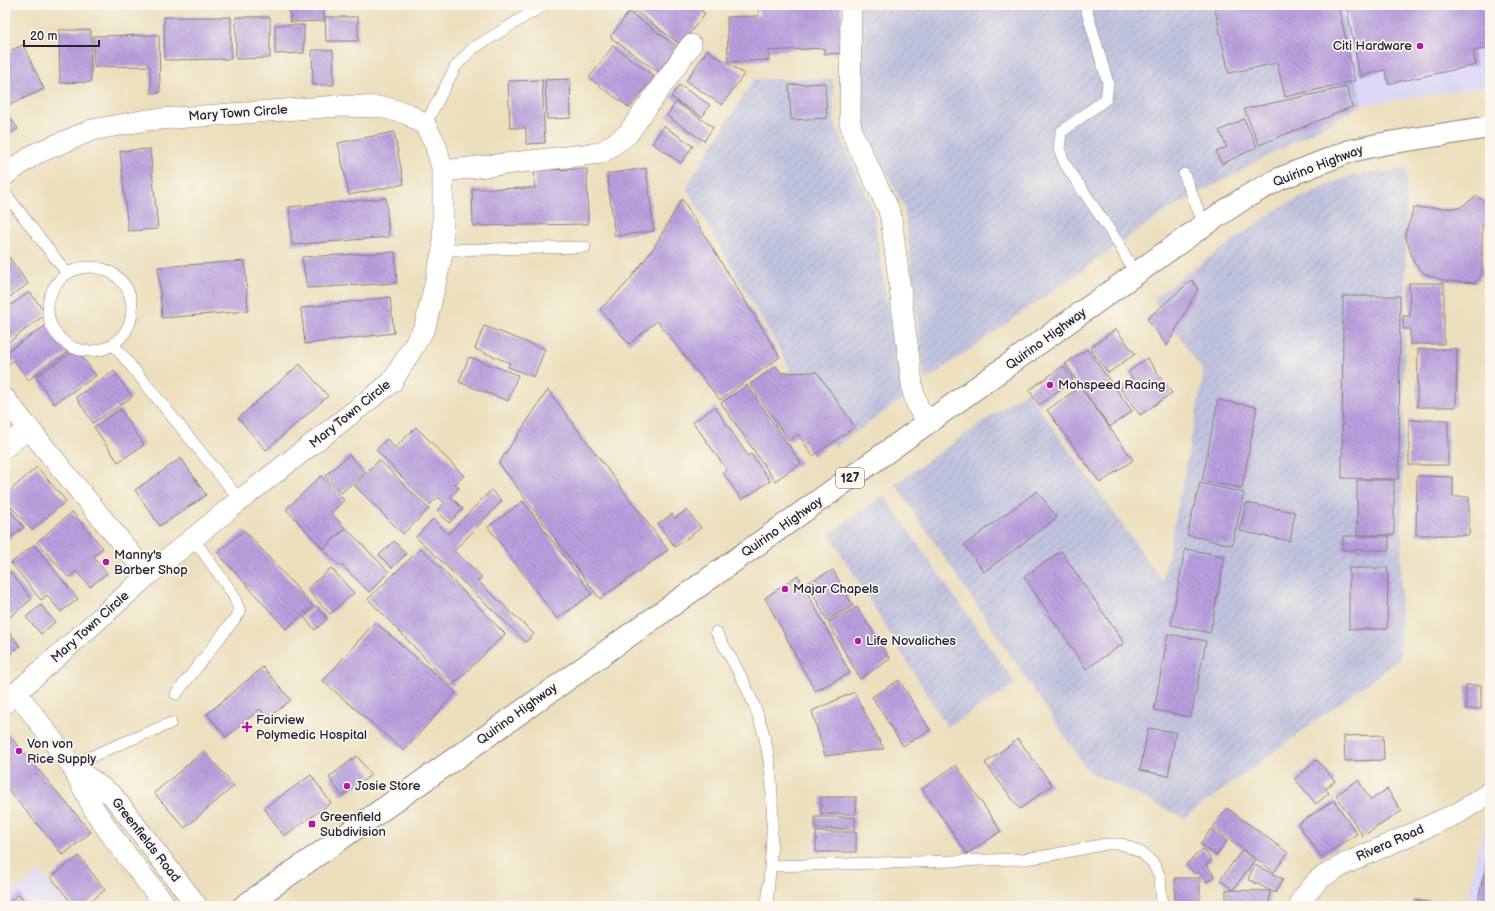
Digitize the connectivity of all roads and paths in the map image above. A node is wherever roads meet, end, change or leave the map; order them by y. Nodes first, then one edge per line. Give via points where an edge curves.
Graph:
1 (544, 5) edge
2 (851, 5) edge
3 (1085, 5) edge
4 (691, 45) dead end
5 (425, 125) junction
6 (1490, 127) edge
7 (443, 171) junction
8 (1184, 174) dead end
9 (5, 175) edge
10 (5, 193) edge
11 (1204, 225) junction
12 (585, 247) dead end
13 (443, 250) junction
14 (66, 272) junction
15 (1135, 274) junction
16 (114, 345) junction
17 (5, 399) edge
18 (929, 423) junction
19 (29, 428) junction
20 (5, 447) edge
21 (240, 500) junction
22 (193, 538) junction
23 (148, 574) junction
24 (716, 632) dead end
25 (176, 694) dead end
26 (11, 698) edge
27 (171, 723) dead end
28 (72, 766) junction
29 (1490, 791) edge
30 (771, 866) junction
31 (166, 906) edge
32 (197, 906) edge
33 (244, 906) edge
34 (767, 906) edge
35 (1162, 906) edge
36 (1300, 906) edge

1 - 5 lane via 472,49 456,66
2 - 18 street via 850,122 853,135 891,217 913,392 918,407
3 - 15 lane via 1108,90 1106,99 1062,132 1060,148 1066,164 1119,244
4 - 7 street via 627,135 601,153
5 - 7 street, Mary Town Circle via 435,143
5 - 9 street, Mary Town Circle via 408,114 382,107 354,106 147,120 92,130 35,154
6 - 11 main road, Quirino Highway / 127 via 1350,151 1279,179
7 - 13 street, Mary Town Circle
8 - 11 lane
10 - 14 lane
11 - 15 main road, Quirino Highway / 127
12 - 13 lane
13 - 21 street, Mary Town Circle via 425,327 392,382
14 - 16 lane via 92,265 117,275 132,297 131,324
14 - 16 lane via 48,293 47,320 62,343 88,352
15 - 18 main road, Quirino Highway / 127
16 - 21 lane
17 - 19 street
18 - 33 main road, Quirino Highway / 127
19 - 20 street
19 - 23 street
21 - 22 street, Mary Town Circle
22 - 23 street, Mary Town Circle
22 - 25 lane via 233,594 240,612
23 - 26 street, Mary Town Circle
24 - 30 lane via 736,665 762,728 772,790
26 - 28 street
27 - 28 lane
28 - 31 street, Greenfields Road via 95,811
28 - 32 street, Greenfields Road via 114,796
29 - 36 street, Rivera Road via 1460,812 1345,864 1319,879
30 - 34 lane
30 - 35 lane via 1025,859 1106,844 1122,844 1142,853 1153,863 1160,877

